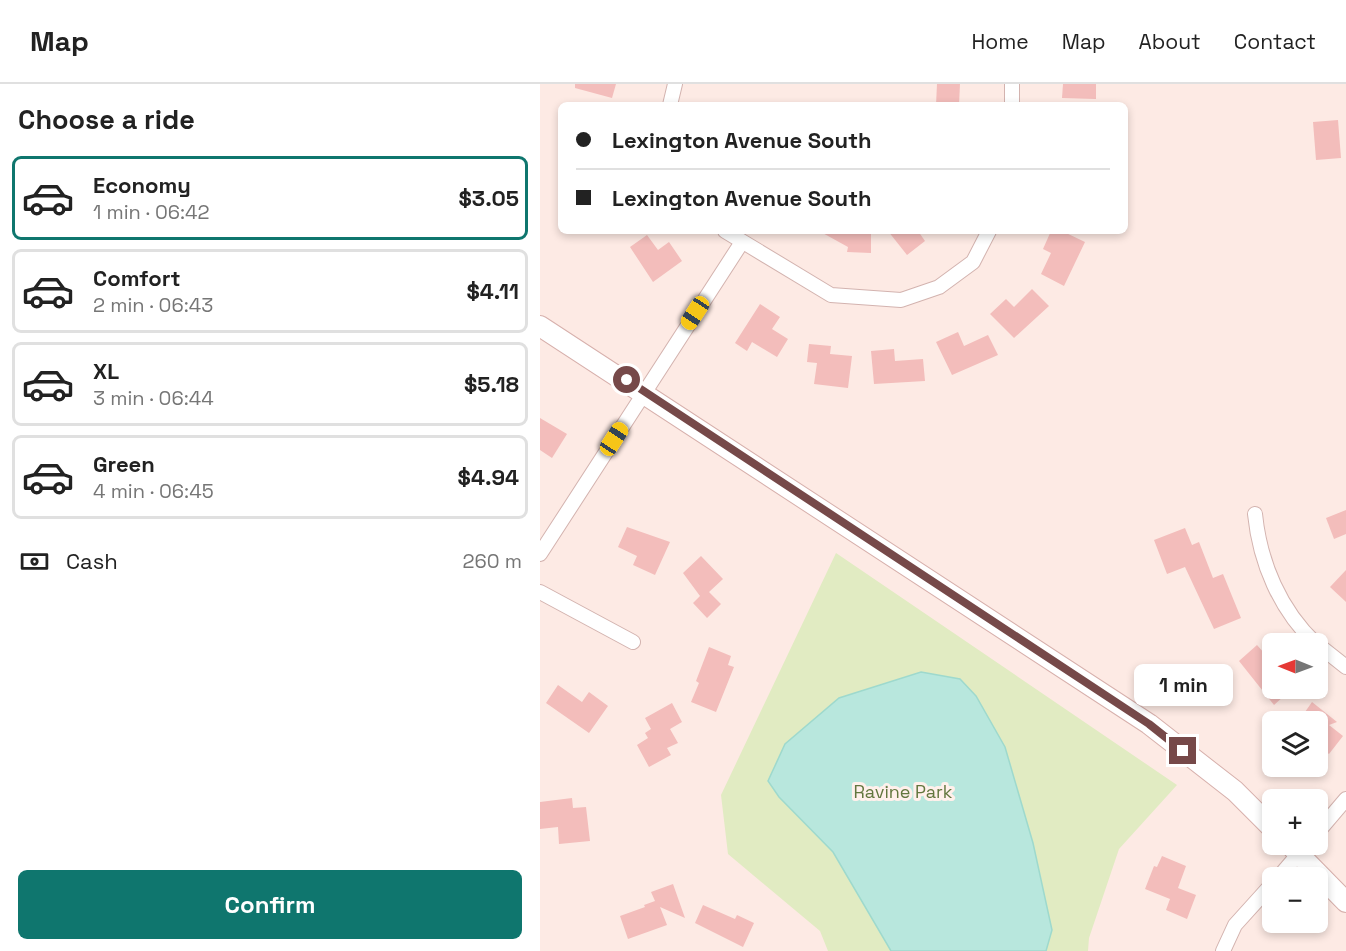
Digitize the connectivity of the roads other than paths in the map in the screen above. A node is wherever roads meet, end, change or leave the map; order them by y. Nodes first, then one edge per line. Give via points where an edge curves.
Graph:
1 (675, 84) edge
2 (1012, 84) edge
3 (671, 102) edge
4 (1012, 102) edge
5 (730, 234) edge
6 (987, 234) edge
7 (742, 242) junction
8 (540, 326) edge
9 (644, 391) junction
10 (1255, 514) dead end
11 (540, 554) edge
12 (540, 592) edge
13 (1307, 633) edge
14 (633, 642) dead end
15 (1328, 653) edge
16 (1346, 667) edge
17 (1346, 799) edge
18 (1262, 818) edge
19 (1328, 820) edge
20 (1304, 855) edge
21 (1262, 895) edge
22 (1346, 902) edge
23 (1223, 951) edge

1 - 3 street
2 - 4 street
5 - 7 street
6 - 7 street via 973,262 939,287 901,300 831,295
7 - 9 street
8 - 9 street
9 - 11 street
9 - 18 street via 1149,724 1235,791
10 - 13 street via 1258,542 1281,603
12 - 14 street
15 - 16 street
17 - 19 street
20 - 22 street
21 - 23 street via 1235,926

